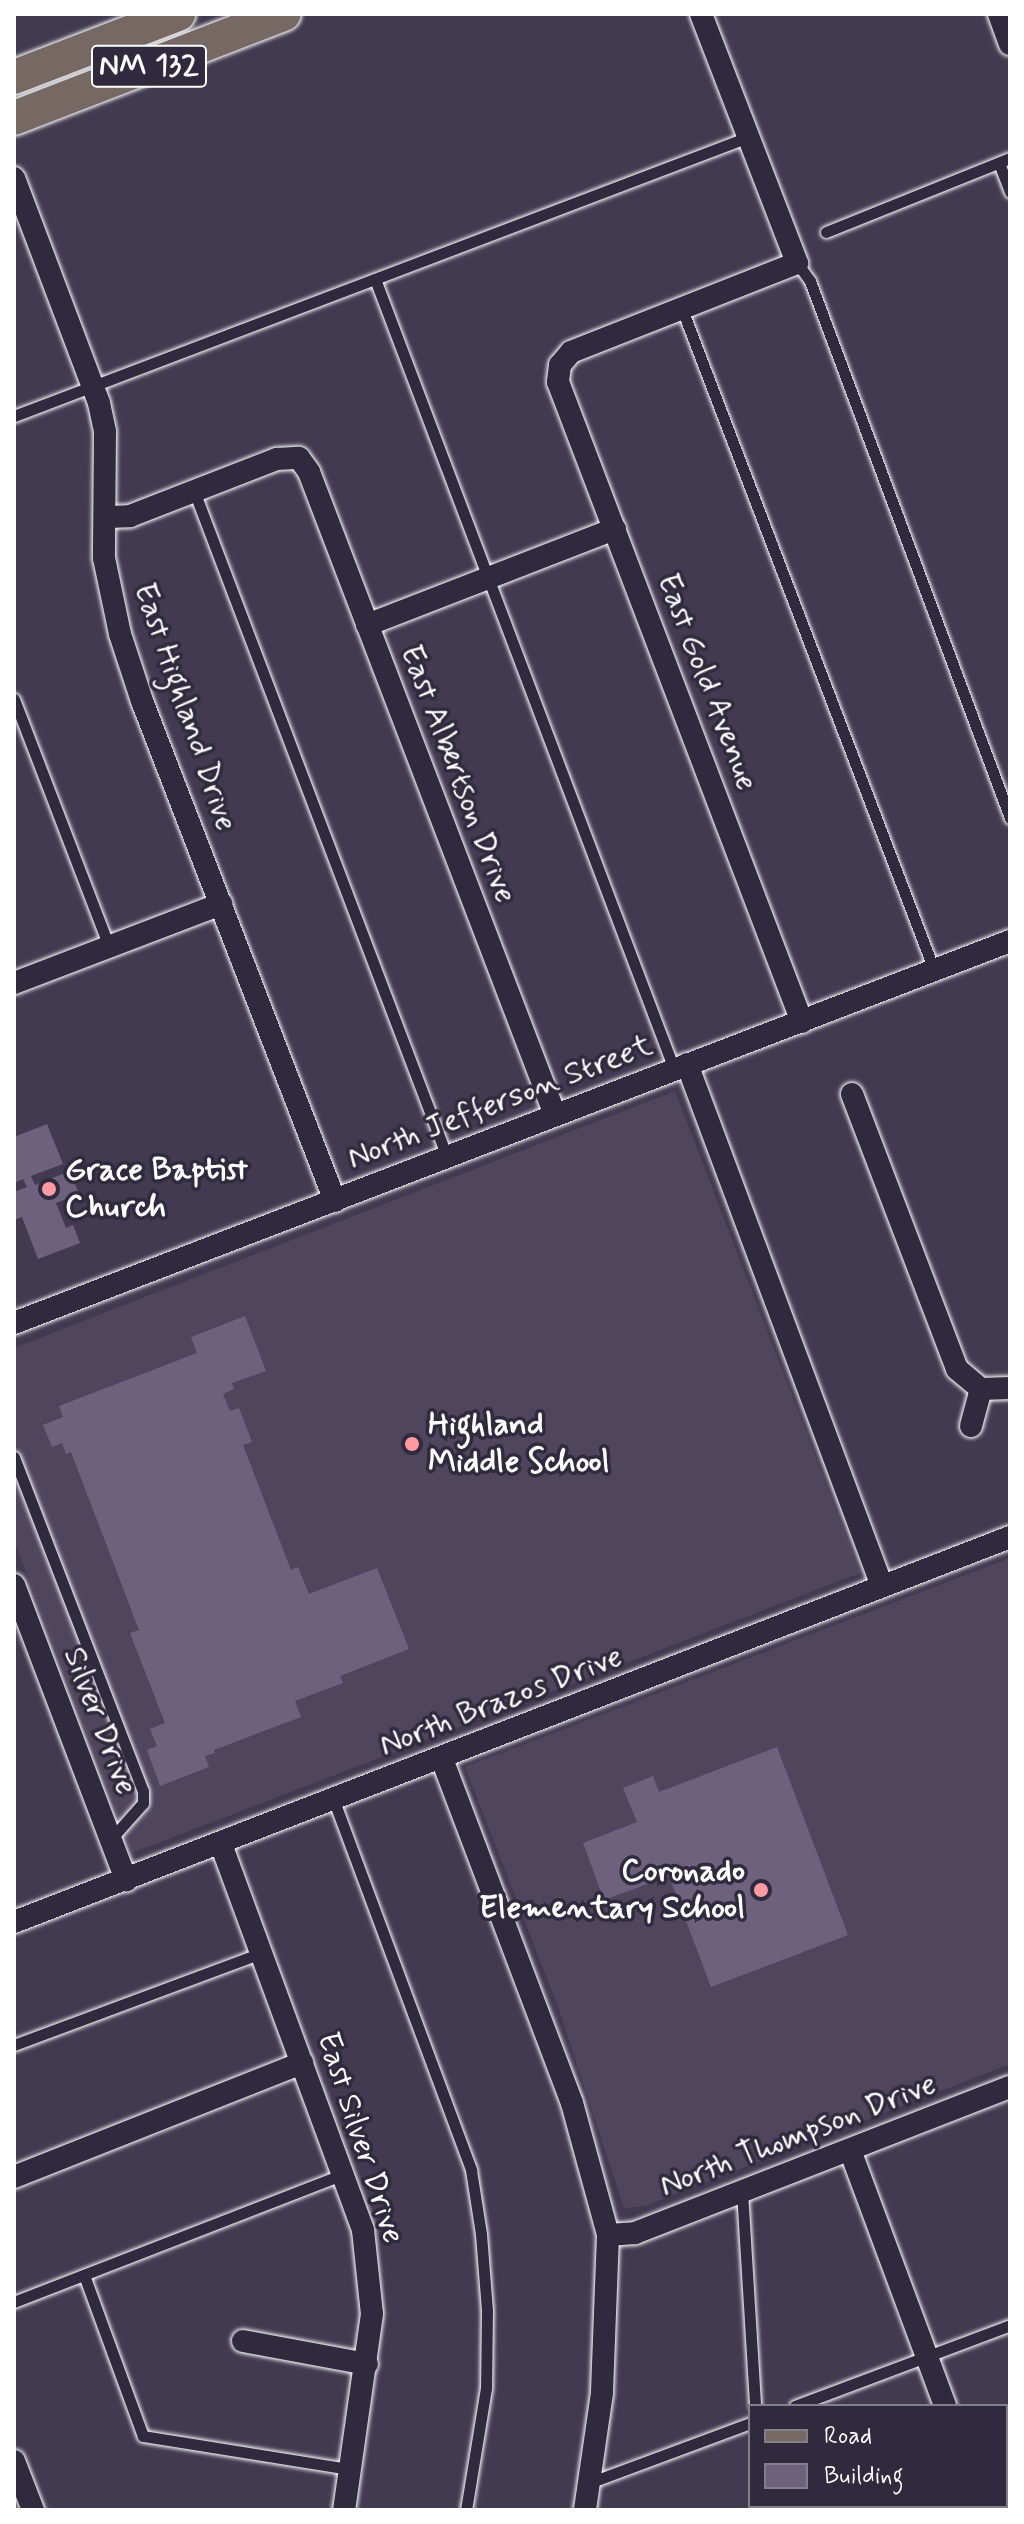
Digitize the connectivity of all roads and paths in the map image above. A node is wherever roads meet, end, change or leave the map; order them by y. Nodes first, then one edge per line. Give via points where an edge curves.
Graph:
1 (178, 14) edge
2 (284, 14) edge
3 (701, 14) edge
4 (999, 14) edge
5 (132, 22) edge
6 (1010, 44) edge
7 (14, 77) edge
8 (14, 118) edge
9 (748, 137) junction
10 (1004, 160) edge
11 (14, 178) edge
12 (1010, 192) edge
13 (826, 232) dead end
14 (797, 263) junction
15 (375, 279) junction
16 (682, 309) junction
17 (94, 386) junction
18 (14, 416) edge
19 (194, 491) junction
20 (106, 517) junction
21 (615, 529) junction
22 (486, 579) junction
23 (367, 625) junction
24 (14, 699) edge
25 (1010, 818) edge
26 (221, 904) junction
27 (1010, 941) edge
28 (109, 947) junction
29 (934, 970) junction
30 (14, 983) edge
31 (802, 1022) junction
32 (680, 1067) junction
33 (852, 1094) dead end
34 (555, 1115) junction
35 (447, 1157) junction
36 (335, 1201) junction
37 (14, 1323) edge
38 (1010, 1388) edge
39 (981, 1389) junction
40 (971, 1426) dead end
41 (14, 1457) edge
42 (1010, 1537) edge
43 (14, 1585) edge
44 (882, 1586) junction
45 (21, 1625) edge
46 (442, 1759) junction
47 (334, 1801) junction
48 (110, 1839) junction
49 (221, 1844) junction
50 (126, 1880) junction
51 (14, 1922) edge
52 (262, 1953) junction
53 (14, 2045) edge
54 (302, 2063) junction
55 (1010, 2087) edge
56 (850, 2150) junction
57 (344, 2174) junction
58 (14, 2177) edge
59 (742, 2191) junction
60 (608, 2235) junction
61 (84, 2275) junction
62 (14, 2302) edge
63 (1010, 2325) edge
64 (243, 2341) dead end
65 (926, 2357) junction
66 (367, 2364) junction
67 (755, 2404) edge
68 (800, 2404) edge
69 (944, 2404) edge
70 (748, 2424) edge
71 (14, 2461) edge
72 (350, 2469) junction
73 (589, 2484) junction
74 (33, 2510) edge
75 (344, 2510) edge
76 (466, 2510) edge
77 (585, 2510) edge

1 - 5 main road, NM 132
2 - 8 main road, NM 132
3 - 9 street
4 - 6 street
5 - 7 main road, NM 132
9 - 14 street
9 - 15 lane
10 - 12 lane
10 - 13 lane
11 - 17 street, East Highland Drive
14 - 16 street
14 - 25 lane via 810,281
15 - 17 lane
15 - 22 lane
16 - 21 street, East Gold Avenue via 571,352 560,365 558,382
16 - 29 lane
17 - 18 lane
17 - 20 street, East Highland Drive via 105,432
19 - 20 street via 130,516
19 - 23 street, East Albertson Drive via 277,459 299,458
19 - 35 lane
20 - 26 street, East Highland Drive via 104,558 120,634
21 - 22 street
21 - 31 street, East Gold Avenue
22 - 23 street
22 - 32 lane
23 - 34 street, East Albertson Drive
24 - 28 lane
26 - 28 street
26 - 36 street, East Highland Drive
27 - 29 street, North Jefferson Street
28 - 30 street
29 - 31 street, North Jefferson Street
31 - 32 street, North Jefferson Street
32 - 34 street, North Jefferson Street
32 - 44 street
33 - 39 street via 950,1354 967,1381
34 - 35 street, North Jefferson Street
35 - 36 street, North Jefferson Street
36 - 37 street, North Jefferson Street
38 - 39 street
39 - 40 street
41 - 48 lane via 143,1791 143,1803
42 - 44 street, North Brazos Drive
43 - 45 street, Silver Drive
44 - 46 street, North Brazos Drive
45 - 48 street, Silver Drive
46 - 47 street, North Brazos Drive
46 - 60 street via 572,2103
47 - 49 street, North Brazos Drive
47 - 76 lane via 471,2170 486,2296 486,2388
48 - 50 street, Silver Drive
49 - 50 street, North Brazos Drive
49 - 52 street, East Silver Drive
50 - 51 street, North Brazos Drive
52 - 53 lane
52 - 54 street, East Silver Drive
54 - 57 street, East Silver Drive
54 - 58 street
55 - 56 street, North Thompson Drive
56 - 59 street, North Thompson Drive
56 - 65 street
57 - 61 lane
57 - 66 street, East Silver Drive via 363,2230 370,2274
59 - 60 street, North Thompson Drive via 635,2233
59 - 67 lane
60 - 73 street via 602,2393
61 - 62 lane
61 - 72 lane via 143,2436
63 - 65 lane
64 - 66 street
65 - 68 lane
65 - 69 street
66 - 72 street, East Silver Drive
70 - 73 lane
71 - 74 street
72 - 75 street, East Silver Drive
73 - 77 street

